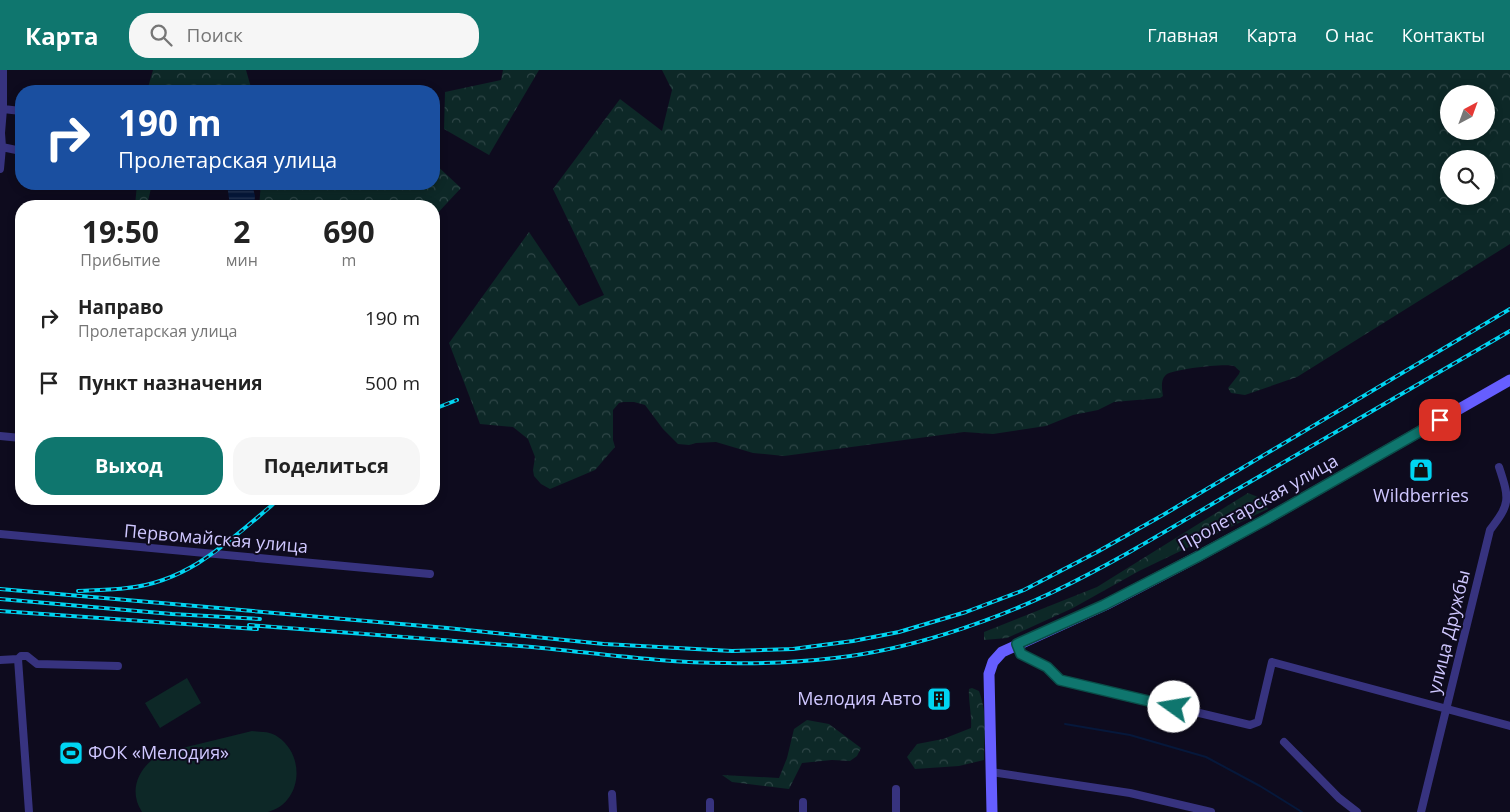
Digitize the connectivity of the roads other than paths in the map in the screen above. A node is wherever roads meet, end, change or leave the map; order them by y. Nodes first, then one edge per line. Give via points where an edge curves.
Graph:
1 (3, 70) edge
2 (3, 109) junction
3 (15, 110) edge
4 (0, 132) edge
5 (2, 147) junction
6 (15, 150) edge
7 (0, 169) edge
8 (1510, 380) edge
9 (0, 436) edge
10 (15, 437) edge
11 (1499, 467) dead end
12 (0, 534) edge
13 (430, 574) dead end
14 (1017, 644) junction
15 (0, 660) edge
16 (18, 660) junction
17 (118, 666) dead end
18 (1445, 708) junction
19 (1510, 726) edge
20 (1284, 742) dead end
21 (991, 772) junction
22 (896, 789) dead end
23 (612, 794) dead end
24 (710, 802) dead end
25 (803, 802) dead end
26 (29, 812) edge
27 (613, 812) edge
28 (710, 812) edge
29 (803, 812) edge
30 (896, 812) edge
31 (992, 812) edge
32 (1211, 812) edge
33 (1357, 812) edge
34 (1421, 812) edge

1 - 2 street
2 - 3 street
2 - 4 street
4 - 5 street
5 - 6 street
5 - 7 street
8 - 14 main road, Пролетарская улица via 1197,557 1104,605
9 - 10 street
11 - 18 street, улица Дружбы via 1509,493 1508,508 1490,530
12 - 13 street, Первомайская улица
14 - 18 street via 1021,654 1047,667 1060,680 1250,725 1258,722 1272,662
14 - 21 main road, Пролетарская улица via 998,655 989,674
15 - 16 street
16 - 17 street via 26,656 37,664
16 - 26 street
18 - 19 street
18 - 34 street, улица Дружбы
20 - 33 street
21 - 31 main road, Пролетарская улица
21 - 32 street via 1130,793
22 - 30 street
23 - 27 street
24 - 28 street
25 - 29 street

